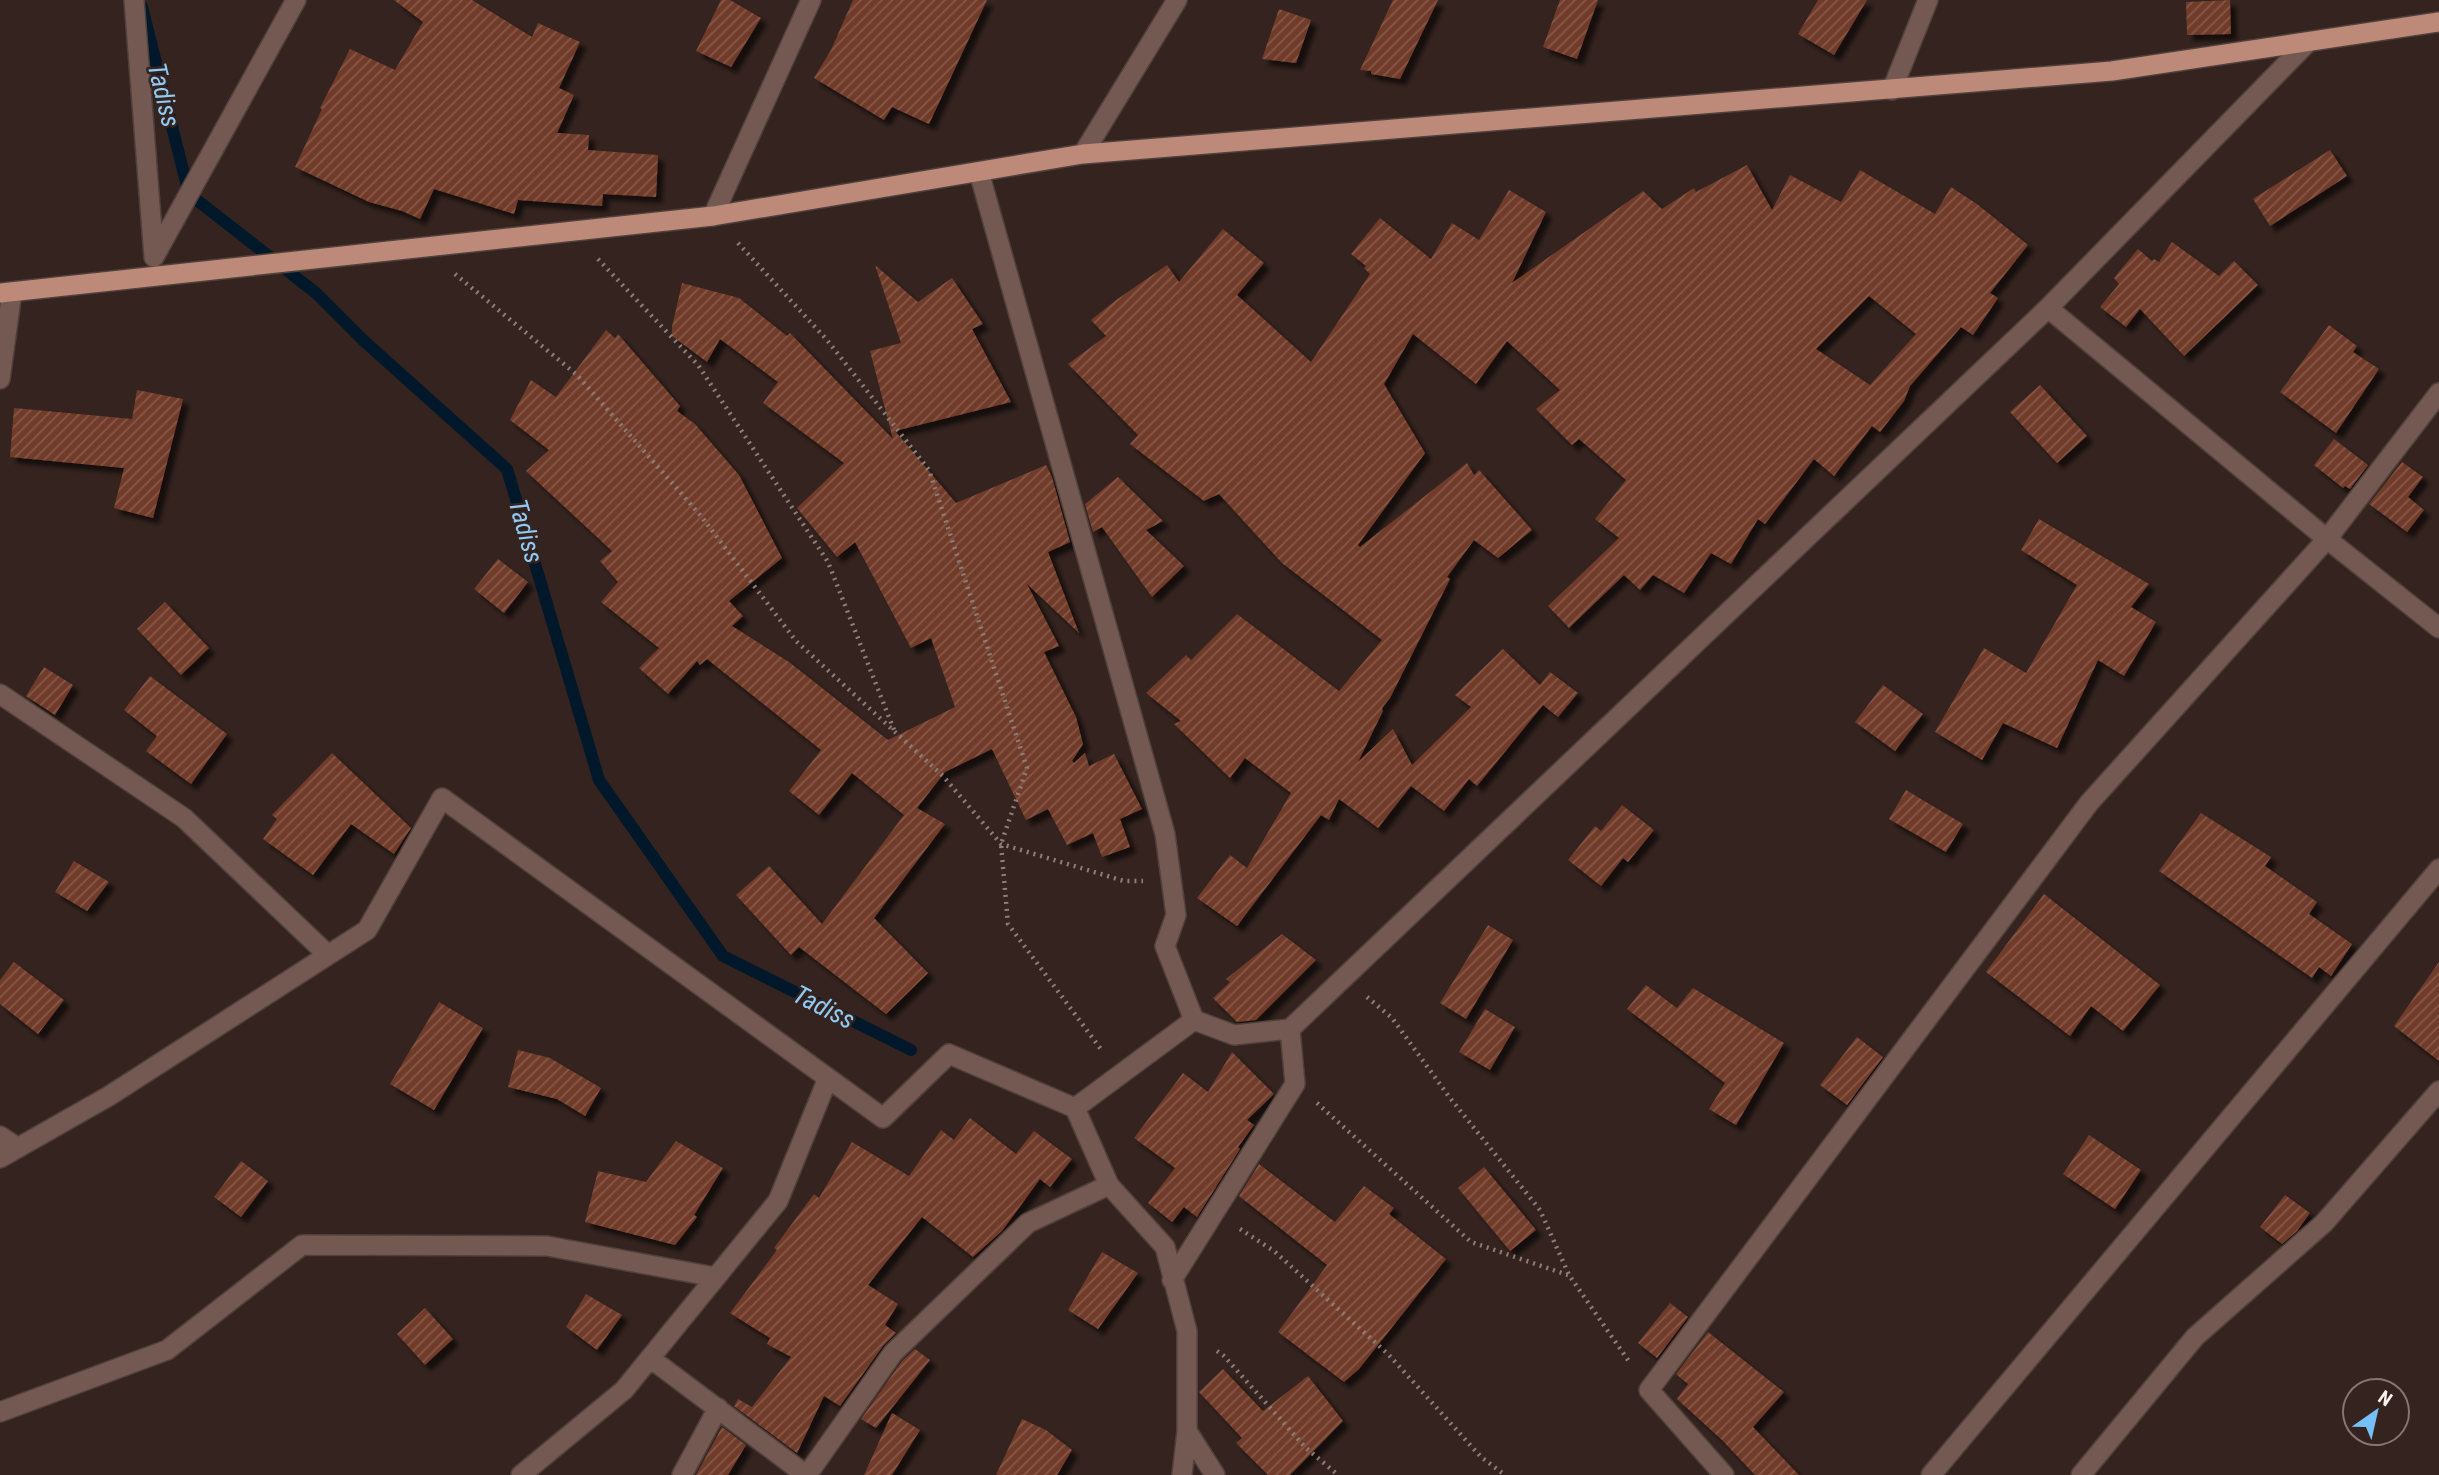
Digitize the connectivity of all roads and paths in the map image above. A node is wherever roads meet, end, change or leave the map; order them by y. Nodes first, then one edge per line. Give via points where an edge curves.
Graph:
1 (134, 0) edge
2 (296, 0) edge
3 (811, 0) edge
4 (1177, 0) edge
5 (1928, 0) edge
6 (2439, 22) edge
7 (2307, 43) junction
8 (1892, 90) junction
9 (1083, 154) junction
10 (979, 172) junction
11 (713, 216) junction
12 (571, 231) junction
13 (422, 247) junction
14 (154, 266) junction
15 (6, 293) edge
16 (2048, 308) junction
17 (0, 379) edge
18 (2439, 393) edge
19 (2327, 538) junction
20 (2439, 628) edge
21 (0, 694) edge
22 (896, 733) junction
23 (1001, 844) junction
24 (2439, 869) edge
25 (1171, 880) junction
26 (328, 955) junction
27 (1344, 977) junction
28 (1194, 1020) junction
29 (1290, 1029) junction
30 (1120, 1075) junction
31 (828, 1078) junction
32 (1295, 1084) junction
33 (2439, 1091) edge
34 (1075, 1108) junction
35 (0, 1136) edge
36 (18, 1148) junction
37 (0, 1158) edge
38 (1109, 1185) junction
39 (1214, 1213) junction
40 (1569, 1275) junction
41 (715, 1277) junction
42 (1172, 1280) junction
43 (1187, 1331) junction
44 (650, 1358) junction
45 (1649, 1390) junction
46 (718, 1408) junction
47 (0, 1412) edge
48 (1187, 1431) junction
49 (521, 1475) edge
50 (682, 1475) edge
51 (806, 1475) edge
52 (1182, 1475) edge
53 (1215, 1475) edge
54 (1338, 1475) edge
55 (1505, 1475) edge
56 (1724, 1475) edge
57 (1931, 1475) edge
58 (2081, 1475) edge

1 - 14 street
2 - 14 street
3 - 11 street
4 - 9 street
5 - 8 street
6 - 7 main road
7 - 8 main road via 2112,71
7 - 16 street
8 - 9 main road
9 - 10 main road
10 - 11 main road
10 - 25 street via 1165,834
11 - 12 main road
11 - 23 path via 827,340 929,471 1027,768
12 - 13 main road
12 - 22 path via 698,365 828,562
13 - 14 main road
13 - 22 path via 577,375 701,516 796,642
14 - 15 main road
15 - 17 street
16 - 19 street
16 - 27 street
18 - 19 street
19 - 20 street
19 - 45 street via 2089,803
21 - 26 street via 184,818
22 - 23 path via 943,776
23 - 25 path via 1124,881
23 - 30 path via 1008,924
24 - 57 street
25 - 28 street via 1176,915 1165,946
26 - 31 street via 367,930 442,798
26 - 36 street via 109,1096
27 - 29 street
27 - 40 path via 1392,1018 1540,1210
28 - 29 street via 1234,1035
28 - 30 street
29 - 32 street
30 - 34 street
31 - 34 street via 884,1118 948,1054
31 - 41 street via 778,1201
32 - 39 street
32 - 40 path via 1471,1242
33 - 58 street via 2324,1223 2195,1337
34 - 38 street
35 - 36 street
36 - 37 street
38 - 42 street via 1165,1247
38 - 51 street via 1028,1223 893,1353
39 - 42 street
39 - 55 path via 1275,1251 1388,1354 1481,1457
40 - 45 path
41 - 44 street
41 - 47 street via 547,1246 302,1245 167,1350
42 - 43 street
43 - 48 street
43 - 54 path via 1224,1356 1306,1448
44 - 46 street
44 - 49 street via 624,1390
45 - 56 street
46 - 50 street
46 - 51 street
48 - 52 street
48 - 53 street

